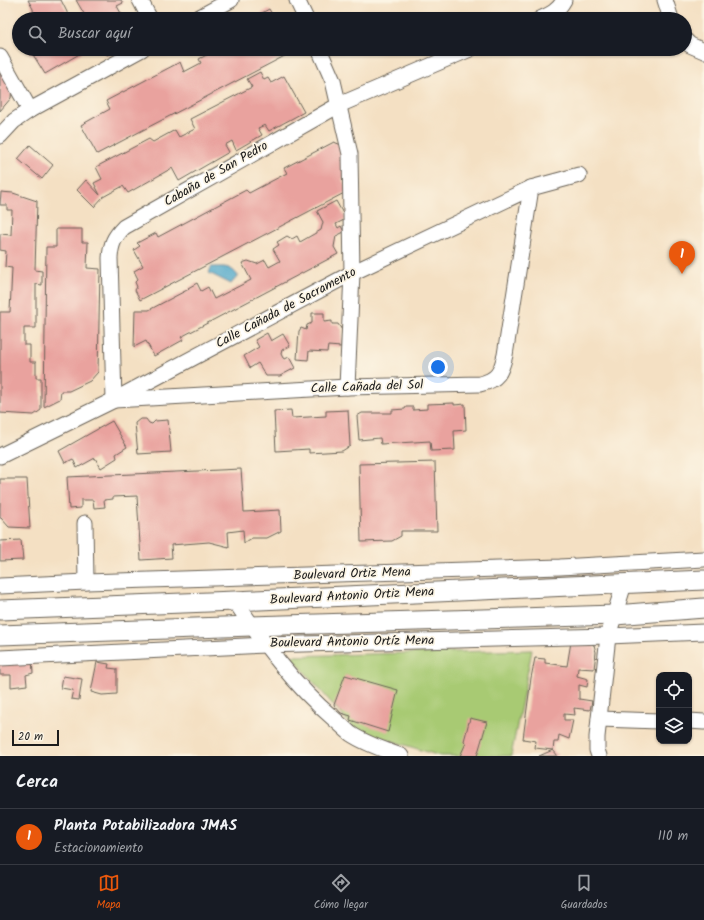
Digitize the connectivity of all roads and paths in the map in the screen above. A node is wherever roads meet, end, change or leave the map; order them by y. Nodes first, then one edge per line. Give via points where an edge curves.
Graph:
1 (140, 0) edge
2 (231, 0) edge
3 (297, 0) edge
4 (665, 0) edge
5 (562, 4) edge
6 (146, 12) edge
7 (209, 12) edge
8 (303, 12) edge
9 (552, 12) edge
10 (669, 12) edge
11 (692, 46) edge
12 (704, 51) edge
13 (129, 56) edge
14 (322, 56) edge
15 (454, 56) edge
16 (0, 57) edge
17 (339, 105) junction
18 (30, 110) junction
19 (0, 136) edge
20 (579, 175) dead end
21 (531, 188) junction
22 (352, 273) junction
23 (346, 387) junction
24 (114, 400) junction
25 (0, 456) edge
26 (85, 523) dead end
27 (704, 559) edge
28 (704, 580) edge
29 (86, 582) junction
30 (624, 584) junction
31 (0, 586) edge
32 (235, 601) junction
33 (704, 608) edge
34 (0, 610) edge
35 (615, 615) junction
36 (251, 626) junction
37 (704, 632) edge
38 (0, 635) edge
39 (608, 636) junction
40 (265, 644) junction
41 (0, 658) edge
42 (598, 719) junction
43 (656, 720) edge
44 (692, 721) edge
45 (704, 722) edge
46 (402, 756) edge
47 (599, 756) edge

1 - 6 street
2 - 7 street
3 - 8 street
4 - 10 street
5 - 9 street
11 - 12 street
13 - 18 street
14 - 17 street via 333,81
15 - 17 street, Cabaña de San Pedro
16 - 18 street
17 - 22 street via 350,154
17 - 24 street, Cabaña de San Pedro via 133,221 117,235 110,258
18 - 19 street
20 - 21 street, Calle Cañada de Sacramento
21 - 22 street, Calle Cañada de Sacramento
21 - 23 street, Calle Cañada del Sol via 505,355 499,374 494,380 480,384
22 - 23 street
22 - 24 street, Calle Cañada de Sacramento
23 - 24 street, Calle Cañada del Sol
24 - 25 street, Calle Cañada de Sacramento
26 - 29 street
27 - 29 street, Boulevard Ortiz Mena via 560,567
28 - 30 main road, Boulevard Antonio Ortiz Mena
29 - 31 street, Boulevard Ortiz Mena
30 - 32 main road, Boulevard Antonio Ortiz Mena
30 - 35 street
32 - 34 main road, Boulevard Antonio Ortiz Mena
32 - 36 street
33 - 35 main road, Boulevard Antonio Ortiz Mena
35 - 36 main road, Boulevard Antonio Ortiz Mena
35 - 39 street
36 - 38 main road, Boulevard Antonio Ortiz Mena
36 - 40 street
37 - 39 street, Boulevard Antonio Ortíz Mena
39 - 40 street, Boulevard Antonio Ortíz Mena
39 - 42 street
40 - 41 street, Boulevard Antonio Ortíz Mena
40 - 46 street via 303,690 352,734
42 - 43 street
42 - 47 street
44 - 45 street

